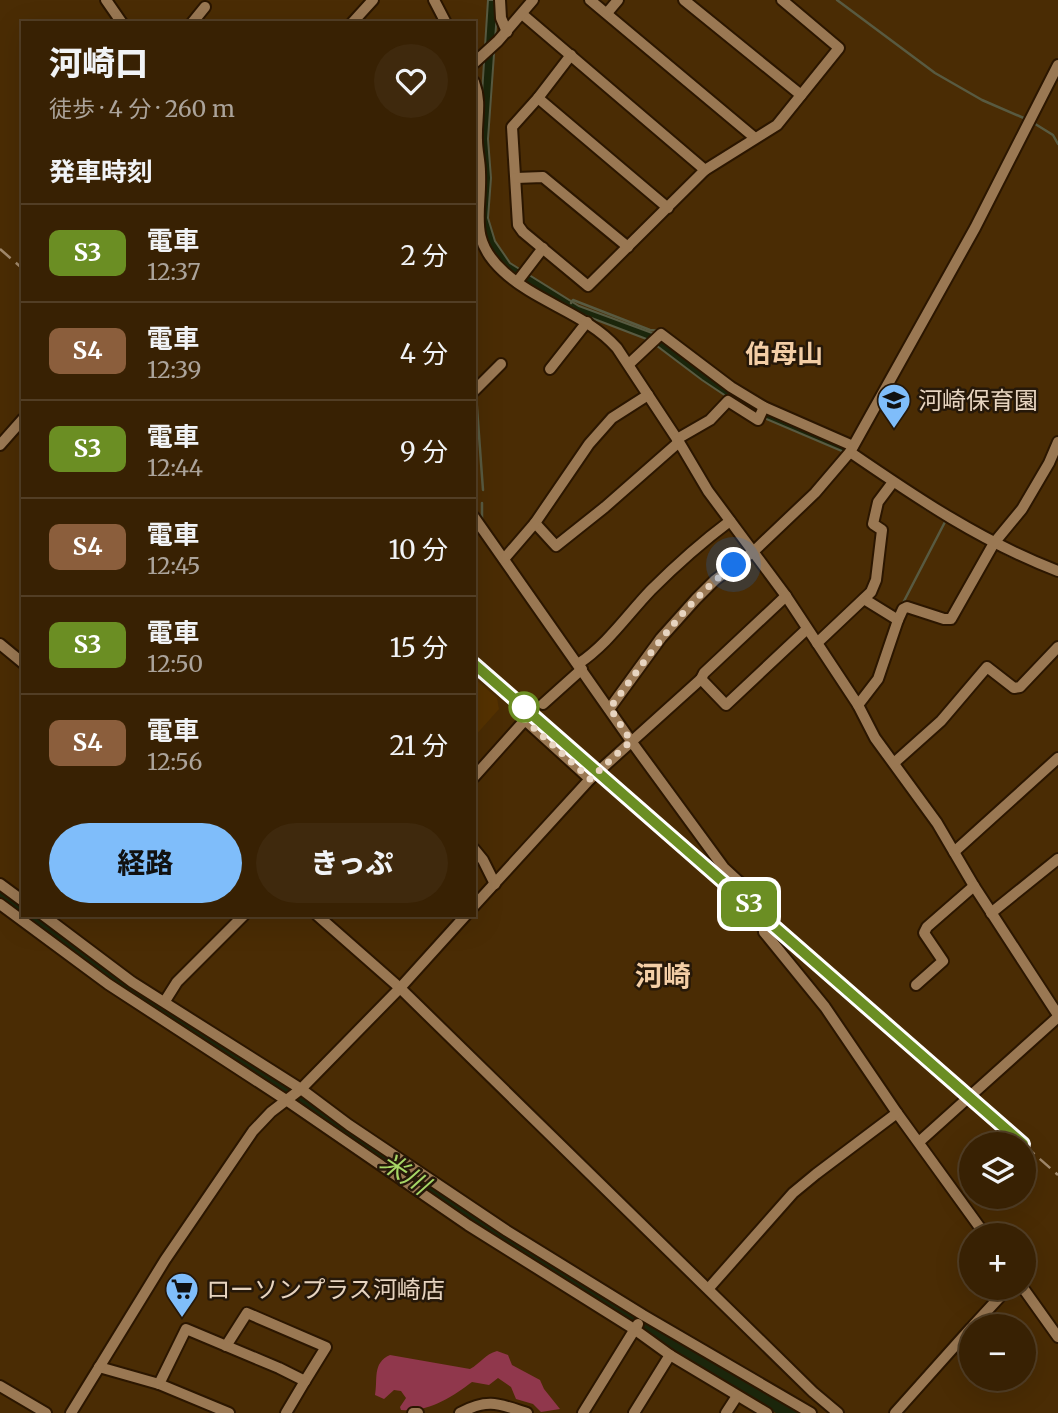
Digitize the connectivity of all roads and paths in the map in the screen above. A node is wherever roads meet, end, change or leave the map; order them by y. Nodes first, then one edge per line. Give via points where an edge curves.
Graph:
1 (106, 0) edge
2 (373, 0) edge
3 (434, 0) edge
4 (500, 0) edge
5 (533, 0) edge
6 (590, 0) edge
7 (618, 0) edge
8 (684, 0) edge
9 (782, 0) edge
10 (205, 7) dead end
11 (607, 13) junction
12 (522, 14) junction
13 (443, 18) edge
14 (121, 21) edge
15 (194, 21) edge
16 (354, 21) edge
17 (507, 32) junction
18 (571, 55) junction
19 (476, 61) edge
20 (1058, 65) edge
21 (476, 87) edge
22 (801, 95) junction
23 (538, 98) junction
24 (477, 118) edge
25 (755, 138) junction
26 (705, 170) junction
27 (516, 178) junction
28 (476, 206) edge
29 (668, 208) junction
30 (476, 220) edge
31 (628, 247) junction
32 (543, 248) junction
33 (517, 282) junction
34 (587, 322) junction
35 (501, 364) dead end
36 (629, 365) junction
37 (550, 369) dead end
38 (476, 389) edge
39 (648, 395) junction
40 (762, 411) junction
41 (21, 421) edge
42 (678, 440) junction
43 (1058, 442) edge
44 (0, 445) edge
45 (851, 449) junction
46 (894, 482) junction
47 (476, 520) edge
48 (730, 521) junction
49 (535, 523) junction
50 (994, 543) junction
51 (754, 551) junction
52 (504, 559) junction
53 (1058, 571) edge
54 (786, 596) junction
55 (864, 599) junction
56 (898, 620) junction
57 (807, 629) junction
58 (817, 643) junction
59 (0, 644) edge
60 (1058, 647) edge
61 (21, 661) edge
62 (580, 666) junction
63 (701, 679) junction
64 (543, 704) dead end
65 (858, 705) junction
66 (610, 708) junction
67 (631, 741) junction
68 (1058, 758) edge
69 (894, 763) junction
70 (476, 775) edge
71 (590, 779) junction
72 (476, 851) edge
73 (954, 852) junction
74 (1058, 859) edge
75 (0, 884) edge
76 (495, 884) junction
77 (974, 886) junction
78 (21, 900) edge
79 (0, 904) edge
80 (476, 904) edge
81 (991, 912) junction
82 (46, 917) edge
83 (242, 917) edge
84 (319, 917) edge
85 (464, 917) edge
86 (915, 985) dead end
87 (400, 988) junction
88 (165, 1001) junction
89 (1057, 1012) edge
90 (293, 1095) junction
91 (897, 1113) junction
92 (919, 1142) junction
93 (977, 1223) edge
94 (709, 1288) junction
95 (997, 1300) edge
96 (1032, 1300) edge
97 (984, 1314) edge
98 (643, 1315) junction
99 (634, 1329) junction
100 (1058, 1337) edge
101 (959, 1342) edge
102 (226, 1346) junction
103 (670, 1355) junction
104 (99, 1367) junction
105 (305, 1381) junction
106 (159, 1384) junction
107 (0, 1386) edge
108 (737, 1396) junction
109 (46, 1413) edge
110 (71, 1413) edge
111 (229, 1413) edge
112 (286, 1413) edge
113 (460, 1413) edge
114 (527, 1413) edge
115 (583, 1413) edge
116 (634, 1413) edge
117 (726, 1413) edge
118 (767, 1413) edge
119 (811, 1413) edge
120 (838, 1413) edge
121 (895, 1413) edge

1 - 14 street
2 - 16 street
3 - 13 street
4 - 17 street
5 - 12 street
6 - 11 street
7 - 11 street
8 - 22 street
9 - 22 street via 839,48
10 - 15 street
11 - 25 street
12 - 17 street
12 - 18 street
17 - 19 street
18 - 23 street
18 - 26 street
20 - 45 street via 975,228
21 - 24 street
22 - 25 street via 777,125
23 - 27 street via 512,127
23 - 29 street
24 - 28 street via 480,174
25 - 26 street
26 - 29 street
27 - 31 street via 543,177
27 - 32 street via 518,225
29 - 31 street
30 - 33 street via 486,249
31 - 32 street via 589,286
32 - 33 street
33 - 34 street
34 - 36 street via 607,336
34 - 37 street
35 - 38 street
36 - 39 street
36 - 40 street via 661,334
39 - 42 street
39 - 49 street via 612,418 589,444
40 - 42 street via 758,420 728,401 710,420
40 - 45 street
41 - 44 street
42 - 48 street
42 - 49 street via 556,546
43 - 50 street via 1022,509
45 - 46 street
45 - 51 street via 815,493
46 - 50 street
46 - 55 street via 878,502 873,524 882,530 876,580
47 - 52 street
48 - 51 street
48 - 62 street via 652,589
49 - 52 street
50 - 53 street
50 - 56 street via 950,619 907,607
51 - 54 street
51 - 66 street via 696,599
52 - 62 street
54 - 57 street
54 - 63 street
55 - 56 street
55 - 58 street
56 - 65 street via 878,679
57 - 58 street
57 - 63 street via 726,705
58 - 65 street
59 - 61 street
60 - 69 street via 1020,687 1014,688 987,667 941,721
62 - 64 street
62 - 66 street
63 - 67 street
65 - 69 street
66 - 67 street
67 - 71 street
67 - 91 street via 724,868 761,902 765,932 825,1007
68 - 73 street
69 - 73 street
70 - 71 street via 525,720
71 - 76 street
72 - 76 street
73 - 77 street
74 - 81 street
75 - 78 street
76 - 80 street
77 - 81 street
77 - 86 street via 927,927 924,933 943,961
79 - 90 street via 108,984
81 - 89 street
82 - 88 street
83 - 88 street via 177,982
84 - 87 street
85 - 87 street
87 - 90 street
87 - 94 street
88 - 90 street
89 - 92 street
90 - 98 street via 349,1125
90 - 99 street via 468,1225
90 - 104 street via 253,1131
91 - 92 street
91 - 94 street via 793,1193
92 - 93 street
94 - 120 street
95 - 97 street
96 - 100 street
98 - 99 street
98 - 119 street
99 - 103 street
99 - 115 street
101 - 121 street
102 - 105 street
102 - 105 street via 247,1313 326,1347
102 - 106 street via 186,1329
103 - 108 street
103 - 116 street
104 - 106 street
104 - 110 street
105 - 112 street
106 - 111 street
107 - 109 street
108 - 117 street
108 - 118 street
113 - 114 street via 490,1402

